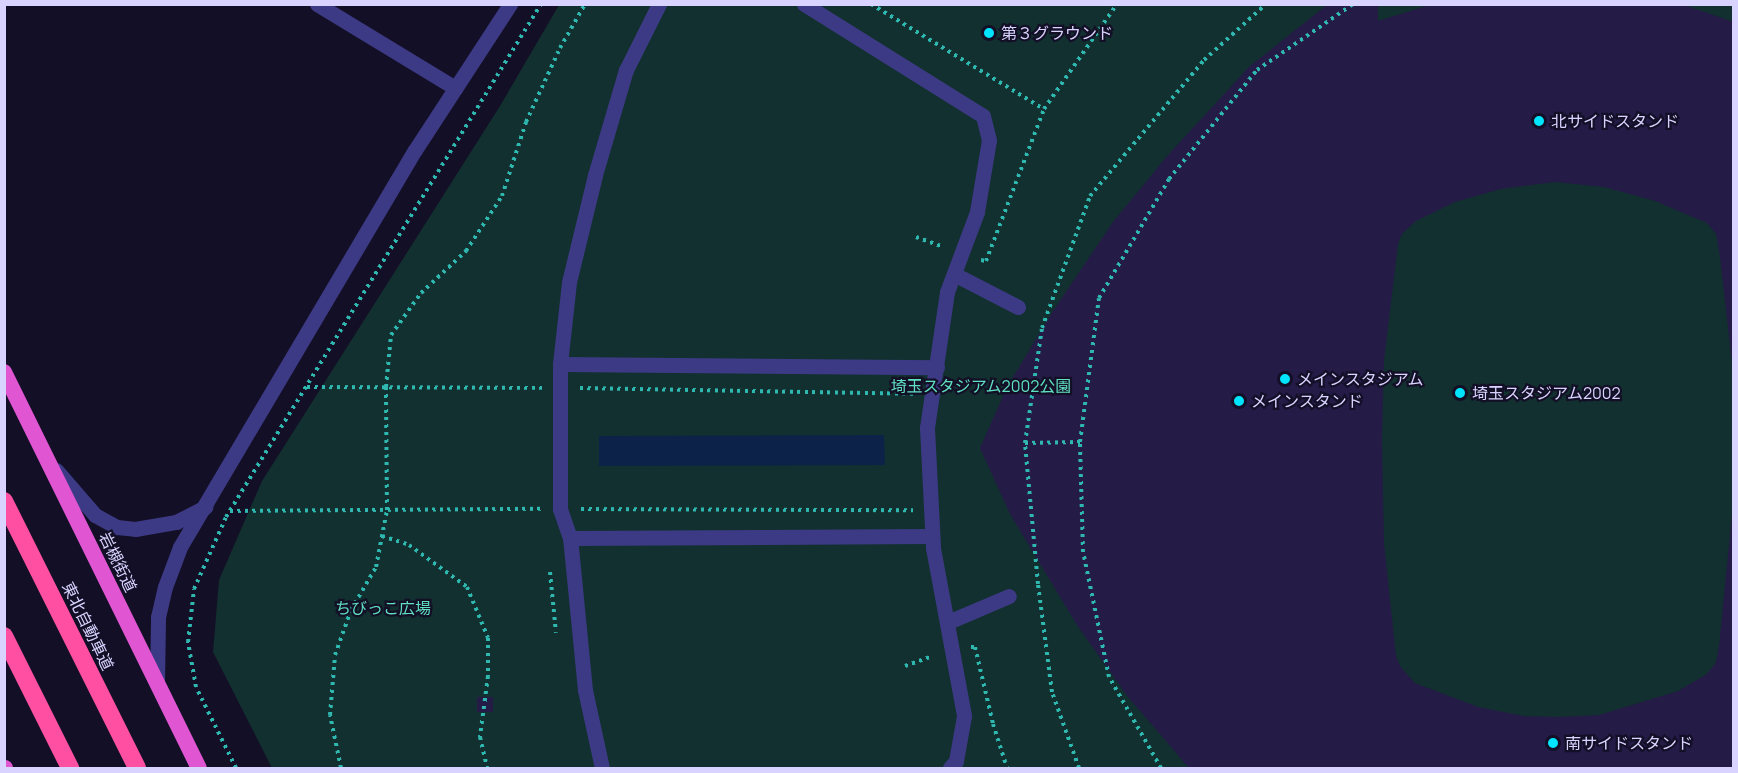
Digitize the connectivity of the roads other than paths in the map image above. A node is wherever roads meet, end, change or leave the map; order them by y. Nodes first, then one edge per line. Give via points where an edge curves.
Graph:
1 (317, 4) edge
2 (510, 4) edge
3 (659, 4) edge
4 (804, 4) edge
5 (455, 88) junction
6 (954, 274) junction
7 (1018, 307) dead end
8 (560, 364) junction
9 (937, 367) junction
10 (4, 372) edge
11 (47, 459) junction
12 (4, 501) edge
13 (205, 507) junction
14 (932, 536) junction
15 (570, 538) junction
16 (1010, 596) dead end
17 (948, 622) junction
18 (4, 636) edge
19 (157, 683) junction
20 (70, 768) edge
21 (137, 768) edge
22 (199, 768) edge
23 (602, 768) edge
24 (950, 768) edge

1 - 5 street
2 - 5 street
3 - 8 street via 626,70 595,175 569,282
4 - 6 street via 983,116 990,140 977,212
5 - 13 street
6 - 7 street
6 - 9 street via 947,292
8 - 9 street
8 - 15 street via 560,509
9 - 14 street via 927,428
10 - 11 highway, 岩槻街道
11 - 13 street via 95,515 117,527 135,529 176,522
11 - 19 highway, 岩槻街道
12 - 21 highway, 東北自動車道
13 - 19 street via 180,547 165,587 158,617
14 - 15 street
14 - 17 street
15 - 23 street via 585,690
16 - 17 street
17 - 24 street via 964,716 956,761
18 - 20 highway
19 - 22 highway, 岩槻街道

